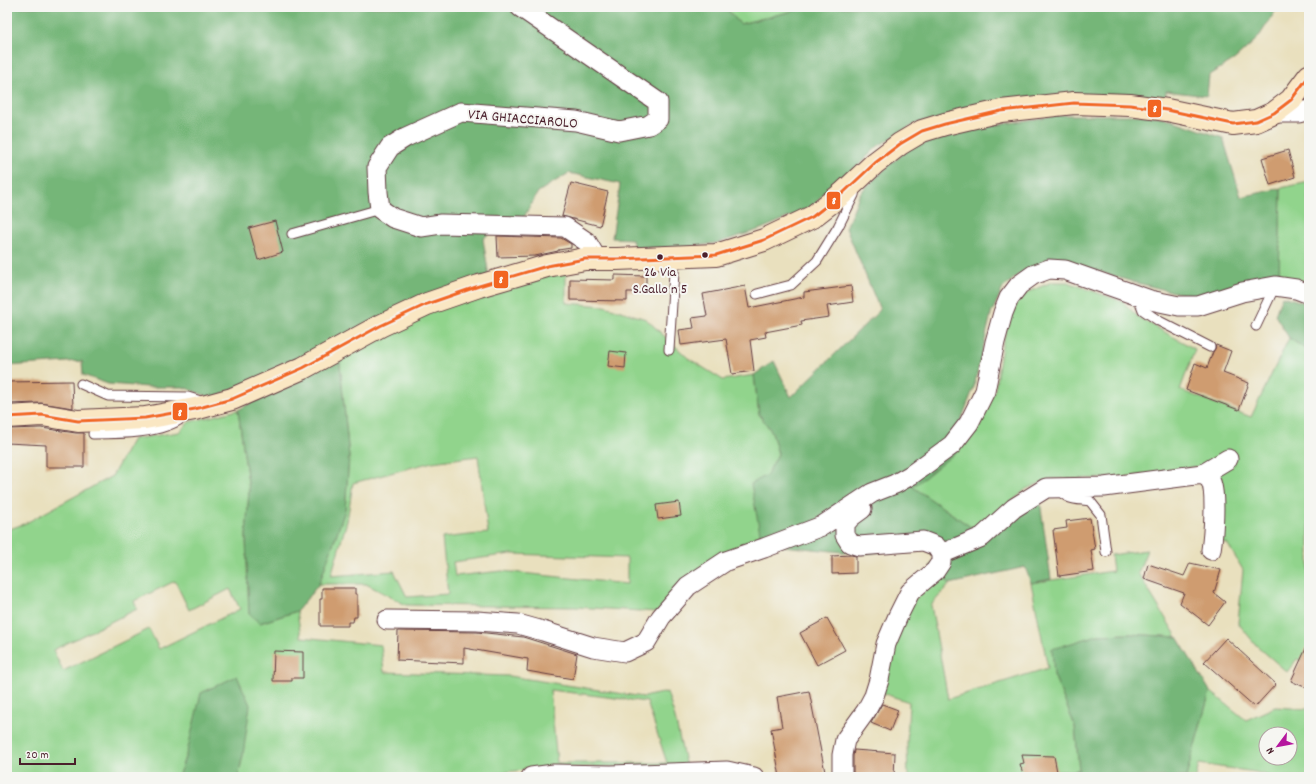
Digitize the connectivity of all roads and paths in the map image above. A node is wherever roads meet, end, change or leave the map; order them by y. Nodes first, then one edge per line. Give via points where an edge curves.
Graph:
1 (520, 7) edge
2 (1309, 76) edge
3 (1309, 110) edge
4 (1274, 113) junction
5 (856, 180) junction
6 (380, 209) junction
7 (292, 234) dead end
8 (675, 257) junction
9 (586, 259) junction
10 (624, 268) dead end
11 (1275, 286) junction
12 (757, 294) dead end
13 (1309, 294) edge
14 (1137, 295) junction
15 (1256, 326) dead end
16 (1210, 347) dead end
17 (669, 350) dead end
18 (81, 384) dead end
19 (203, 407) junction
20 (7, 417) edge
21 (93, 434) dead end
22 (1228, 459) dead end
23 (1203, 474) junction
24 (895, 484) junction
25 (1057, 488) junction
26 (812, 530) junction
27 (850, 543) junction
28 (1211, 550) dead end
29 (1106, 552) dead end
30 (942, 554) junction
31 (387, 620) dead end
32 (531, 777) edge
33 (754, 777) edge
34 (842, 777) edge

1 - 6 street, VIA GHIACCIAROLO via 658,102 658,119 648,125 618,131 576,121 461,112 390,147 377,167
2 - 4 street via 1291,100
3 - 4 street via 1299,113
4 - 5 street via 1256,120 1233,124 1130,105 1074,103 1001,111 922,131 900,144
5 - 8 street via 843,194 812,217 764,240 716,255
5 - 12 lane via 854,195 817,261 791,285
6 - 7 lane
6 - 9 street via 393,218 421,227 442,224 565,226 588,242
8 - 9 street
8 - 17 lane
9 - 10 lane via 589,265
9 - 19 street via 525,272 427,304 380,326 303,368 232,399
11 - 13 street
11 - 14 street via 1242,292 1198,306 1179,306
11 - 15 lane
14 - 16 lane via 1143,310
14 - 24 street via 1065,270 1049,269 1033,275 1019,285 1009,298 1003,313 985,391 969,423 952,445
18 - 19 lane via 108,396 188,396
19 - 20 street via 145,418 78,421 42,415
19 - 21 lane via 176,424 126,433
22 - 23 street
23 - 25 street via 1104,487
23 - 28 street via 1211,480 1213,492
24 - 26 street via 872,493
24 - 27 street via 850,517 845,524 845,535
25 - 29 lane via 1068,499 1090,501 1101,515
25 - 30 street via 1046,488 1014,508 982,538
26 - 27 street
26 - 31 street via 726,561 688,586 661,617 646,642 626,652 593,647 518,624
27 - 30 street via 859,546 923,541 936,546
30 - 34 street via 941,562 935,571 910,592 898,616 886,644 874,696 845,740
32 - 33 street via 554,774 612,775 727,771

